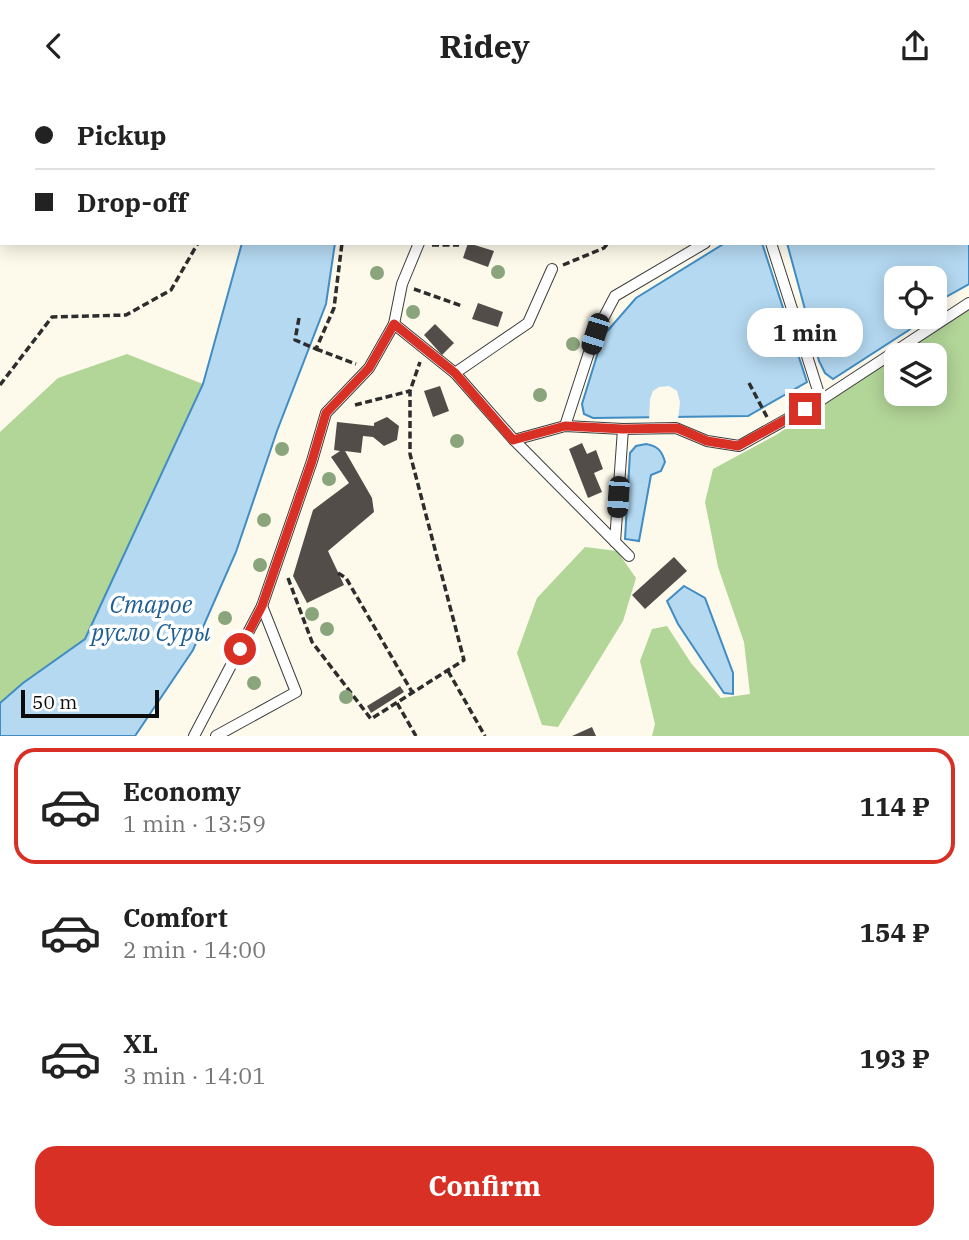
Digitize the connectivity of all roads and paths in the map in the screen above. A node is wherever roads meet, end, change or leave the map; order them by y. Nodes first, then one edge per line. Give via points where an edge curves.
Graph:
1 (197, 245) edge
2 (342, 245) edge
3 (419, 245) edge
4 (606, 245) edge
5 (702, 245) edge
6 (772, 245) edge
7 (552, 269) joint
8 (402, 284) junction
9 (969, 303) edge
10 (462, 306) dead end
11 (299, 319) dead end
12 (394, 324) junction
13 (424, 348) junction
14 (316, 349) junction
15 (369, 368) junction
16 (455, 373) junction
17 (749, 383) dead end
18 (0, 385) edge
19 (410, 391) junction
20 (821, 400) junction
21 (326, 413) junction
22 (565, 426) junction
23 (773, 428) junction
24 (623, 429) junction
25 (513, 440) junction
26 (615, 543) junction
27 (629, 556) dead end
28 (279, 557) junction
29 (338, 573) dead end
30 (262, 606) junction
31 (448, 671) junction
32 (412, 693) junction
33 (397, 703) junction
34 (194, 736) edge
35 (216, 736) edge
36 (416, 736) edge
37 (485, 736) edge

1 - 18 path via 171,290 126,315 52,317
2 - 14 path via 334,307
3 - 8 lane
4 - 7 path
5 - 22 lane via 615,296 595,334
6 - 20 lane
7 - 16 lane via 528,323
8 - 10 path
8 - 12 lane
9 - 20 lane
11 - 14 path via 295,340
12 - 13 lane
12 - 15 lane
13 - 16 lane
13 - 19 path
14 - 15 path
15 - 21 lane
16 - 25 lane
17 - 23 path
19 - 21 path
19 - 31 path via 410,454 464,660
20 - 23 lane
21 - 28 lane
22 - 24 lane
22 - 25 lane
23 - 24 lane via 738,446 707,441 677,428
24 - 26 lane
25 - 26 lane
26 - 27 lane
28 - 30 lane
28 - 33 path via 312,642 371,719
29 - 32 path via 346,578
30 - 34 lane
30 - 35 lane via 296,692
31 - 32 path
31 - 37 path
32 - 33 path
33 - 36 path

